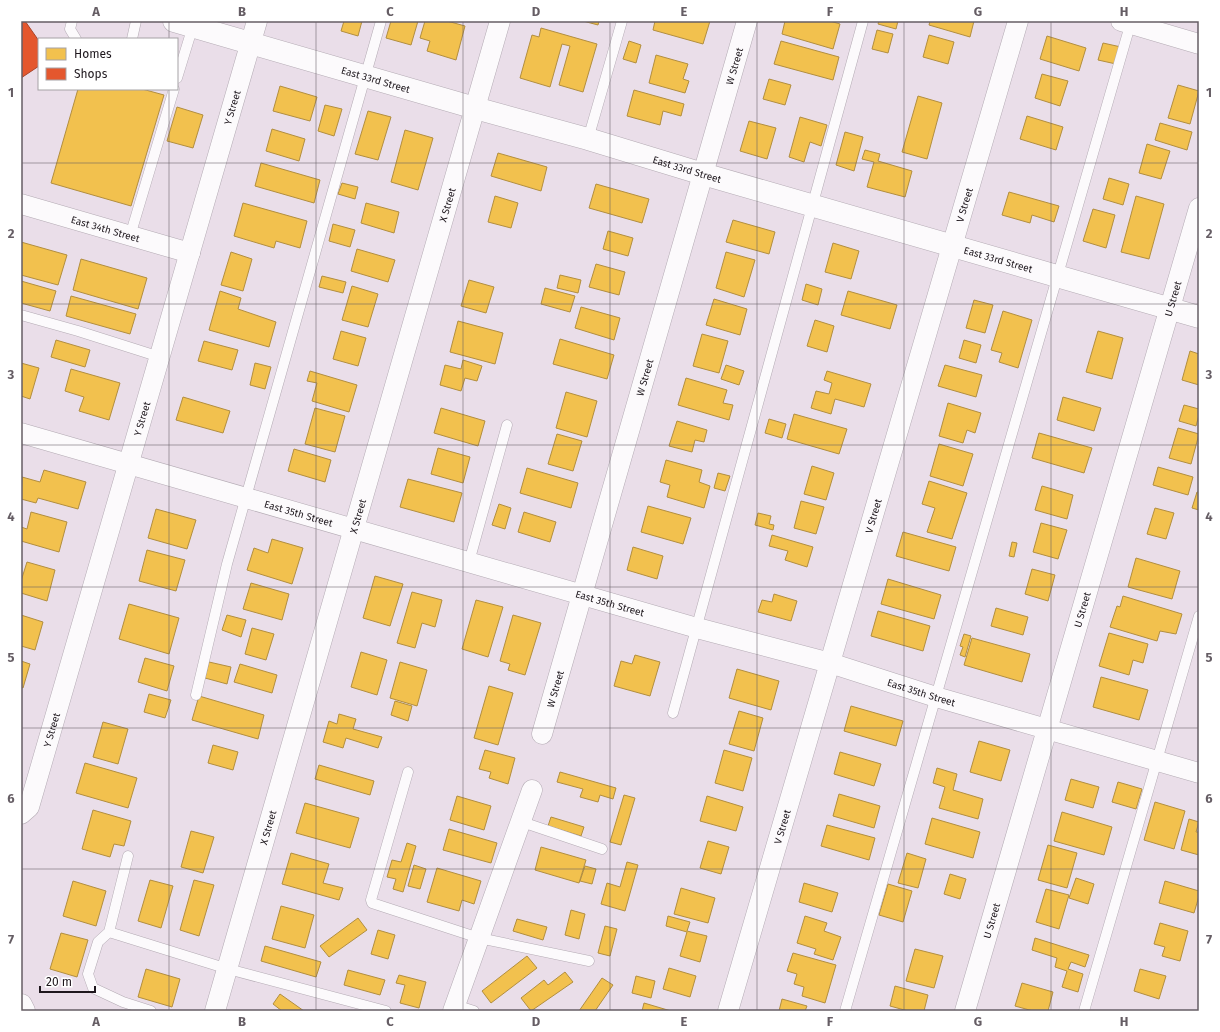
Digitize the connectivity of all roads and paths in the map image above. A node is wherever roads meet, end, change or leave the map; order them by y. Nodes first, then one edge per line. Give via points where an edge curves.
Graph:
1 (72, 21) edge
2 (136, 21) edge
3 (257, 21) edge
4 (381, 21) edge
5 (500, 21) edge
6 (622, 21) edge
7 (747, 21) edge
8 (863, 21) edge
9 (1018, 21) edge
10 (1128, 22) edge
11 (184, 24) edge
12 (75, 38) edge
13 (132, 38) edge
14 (251, 43) junction
15 (1199, 44) edge
16 (178, 70) edge
17 (365, 76) junction
18 (174, 90) edge
19 (475, 108) junction
20 (588, 139) junction
21 (703, 174) junction
22 (21, 204) edge
23 (814, 206) junction
24 (1199, 208) edge
25 (130, 236) junction
26 (952, 246) junction
27 (190, 253) junction
28 (1057, 276) junction
29 (1169, 309) junction
30 (21, 315) edge
31 (1199, 317) edge
32 (160, 357) junction
33 (507, 425) dead end
34 (21, 433) edge
35 (128, 464) junction
36 (246, 498) junction
37 (354, 529) junction
38 (469, 562) junction
39 (581, 595) junction
40 (1199, 616) edge
41 (697, 628) junction
42 (830, 663) junction
43 (196, 696) dead end
44 (936, 697) junction
45 (674, 713) dead end
46 (1047, 729) junction
47 (542, 734) dead end
48 (1157, 761) junction
49 (408, 772) dead end
50 (1199, 773) edge
51 (532, 790) dead end
52 (21, 814) edge
53 (522, 822) junction
54 (602, 849) dead end
55 (128, 856) dead end
56 (109, 932) junction
57 (479, 938) junction
58 (589, 961) dead end
59 (228, 969) junction
60 (21, 1005) edge
61 (454, 1008) edge
62 (24, 1011) edge
63 (152, 1011) edge
64 (215, 1011) edge
65 (386, 1011) edge
66 (474, 1011) edge
67 (728, 1011) edge
68 (845, 1011) edge
69 (965, 1011) edge
70 (1084, 1011) edge

1 - 12 lane via 70,29
2 - 13 lane
3 - 14 street, Y Street
4 - 17 lane
5 - 19 street, X Street
6 - 20 lane
7 - 21 street, W Street
8 - 23 lane
9 - 26 street, V Street
10 - 15 street
10 - 28 lane
11 - 14 main road, East 33rd Street
11 - 16 lane
14 - 17 main road, East 33rd Street
14 - 27 street, Y Street
17 - 19 main road, East 33rd Street
17 - 36 lane
18 - 25 lane
19 - 20 main road, East 33rd Street
19 - 37 street, X Street
20 - 21 main road, East 33rd Street
21 - 23 main road, East 33rd Street
21 - 39 street, W Street
22 - 25 street, East 34th Street
23 - 26 main road, East 33rd Street
23 - 41 lane
24 - 29 street, U Street
25 - 27 street, East 34th Street
26 - 28 main road, East 33rd Street
26 - 42 street, V Street
27 - 32 street, Y Street
28 - 29 main road, East 33rd Street
28 - 44 lane
29 - 31 main road, East 33rd Street
29 - 46 street, U Street
30 - 32 lane
32 - 35 street, Y Street
33 - 38 lane
34 - 35 street, East 35th Street
35 - 36 street, East 35th Street
35 - 52 street, Y Street via 29,807
36 - 37 street, East 35th Street
36 - 43 lane via 227,564
37 - 38 street, East 35th Street
37 - 59 street, X Street
38 - 39 street, East 35th Street
39 - 41 street, East 35th Street
39 - 47 street, W Street
40 - 48 lane
41 - 42 street, East 35th Street
41 - 45 lane
42 - 44 street, East 35th Street
42 - 67 street, V Street
44 - 46 street, East 35th Street
44 - 68 lane
46 - 48 street, East 35th Street
46 - 69 street, U Street
48 - 50 street, East 35th Street
48 - 70 lane
49 - 57 lane via 372,903
51 - 53 street
53 - 54 lane
53 - 57 street
55 - 56 lane
56 - 59 lane
56 - 63 lane via 98,942 88,974 93,988 123,1002
57 - 58 lane
57 - 61 street
59 - 64 street, X Street
59 - 65 lane
60 - 62 main road
61 - 66 lane

